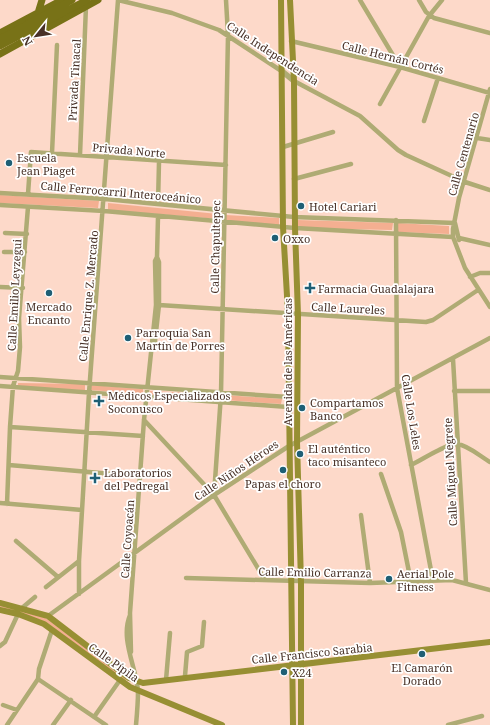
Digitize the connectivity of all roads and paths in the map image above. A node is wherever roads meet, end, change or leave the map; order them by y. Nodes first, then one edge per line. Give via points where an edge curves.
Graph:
1 (42, 0) edge
2 (62, 0) edge
3 (72, 0) edge
4 (98, 0) edge
5 (118, 0) edge
6 (226, 0) edge
7 (282, 0) edge
8 (290, 0) edge
9 (360, 0) edge
10 (419, 0) edge
11 (442, 0) edge
12 (86, 3) edge
13 (38, 13) junction
14 (429, 16) junction
15 (29, 18) junction
16 (46, 29) junction
17 (0, 33) edge
18 (37, 33) junction
19 (490, 33) edge
20 (228, 35) junction
21 (0, 39) edge
22 (291, 41) junction
23 (57, 45) dead end
24 (0, 46) edge
25 (0, 54) edge
26 (400, 67) junction
27 (283, 72) junction
28 (438, 78) junction
29 (294, 81) junction
30 (490, 91) edge
31 (380, 104) dead end
32 (424, 122) dead end
33 (333, 132) dead end
34 (477, 138) junction
35 (490, 140) edge
36 (294, 143) junction
37 (283, 147) junction
38 (52, 152) junction
39 (80, 155) junction
40 (107, 157) junction
41 (159, 162) junction
42 (351, 164) dead end
43 (226, 165) junction
44 (294, 178) junction
45 (464, 182) junction
46 (490, 190) edge
47 (0, 192) edge
48 (28, 194) junction
49 (104, 199) junction
50 (158, 204) junction
51 (0, 205) edge
52 (28, 207) junction
53 (224, 210) junction
54 (104, 211) junction
55 (283, 216) junction
56 (158, 217) junction
57 (294, 217) junction
58 (396, 220) junction
59 (224, 221) junction
60 (455, 223) junction
61 (283, 227) junction
62 (295, 228) junction
63 (5, 233) dead end
64 (26, 234) junction
65 (396, 234) junction
66 (453, 237) junction
67 (459, 238) junction
68 (490, 245) edge
69 (457, 246) junction
70 (4, 252) dead end
71 (25, 252) junction
72 (157, 257) junction
73 (490, 273) edge
74 (470, 277) junction
75 (0, 287) edge
76 (23, 288) junction
77 (478, 290) junction
78 (159, 305) junction
79 (490, 307) edge
80 (223, 309) junction
81 (288, 313) junction
82 (298, 315) junction
83 (396, 320) junction
84 (490, 338) edge
85 (152, 346) junction
86 (453, 359) junction
87 (0, 377) edge
88 (16, 378) junction
89 (90, 383) junction
90 (0, 386) edge
91 (13, 386) junction
92 (146, 387) junction
93 (397, 388) junction
94 (454, 391) junction
95 (490, 391) edge
96 (89, 392) junction
97 (221, 394) junction
98 (145, 397) junction
99 (288, 397) junction
100 (220, 403) junction
101 (288, 407) junction
102 (144, 420) junction
103 (10, 427) junction
104 (87, 432) junction
105 (143, 436) junction
106 (297, 442) junction
107 (458, 444) junction
108 (289, 446) junction
109 (490, 462) edge
110 (9, 465) junction
111 (411, 465) junction
112 (84, 472) junction
113 (112, 474) dead end
114 (380, 474) dead end
115 (214, 495) junction
116 (3, 504) edge
117 (82, 510) junction
118 (361, 515) dead end
119 (16, 541) dead end
120 (136, 552) junction
121 (79, 561) junction
122 (58, 578) junction
123 (186, 578) dead end
124 (265, 580) junction
125 (292, 581) junction
126 (433, 581) junction
127 (301, 582) junction
128 (411, 582) junction
129 (370, 583) junction
130 (466, 583) junction
131 (46, 587) dead end
132 (490, 590) edge
133 (79, 594) junction
134 (35, 597) dead end
135 (0, 603) edge
136 (0, 610) edge
137 (20, 611) junction
138 (48, 616) junction
139 (204, 622) dead end
140 (52, 630) junction
141 (170, 632) dead end
142 (490, 642) edge
143 (0, 646) edge
144 (292, 665) junction
145 (300, 665) junction
146 (185, 676) junction
147 (38, 679) junction
148 (120, 680) junction
149 (166, 680) junction
150 (136, 681) junction
151 (138, 690) junction
152 (71, 700) junction
153 (3, 705) dead end
154 (17, 710) junction
155 (482, 716) dead end
156 (97, 718) junction
157 (461, 721) junction
158 (7, 725) edge
159 (53, 725) edge
160 (95, 725) edge
161 (106, 725) edge
162 (136, 725) edge
163 (221, 725) edge
164 (293, 725) edge
165 (301, 725) edge
166 (448, 725) edge
167 (465, 725) edge

1 - 13 highway
2 - 13 highway
3 - 21 highway, bridge
4 - 12 highway
5 - 20 street, Calle Independencia via 172,13
5 - 40 street, Calle Enrique Z. Mercado
6 - 20 street, Calle Chapultepec
7 - 27 main road, Avenida de las Américas
8 - 22 main road, Avenida de las Américas
9 - 26 street
10 - 14 street
11 - 14 street
12 - 16 highway
12 - 24 highway, bridge
12 - 39 street, Privada Tinacal
13 - 15 highway
13 - 16 highway via 38,22
14 - 19 street
14 - 26 street
15 - 17 highway
15 - 18 highway via 37,24
16 - 18 highway
18 - 25 highway
20 - 27 street, Calle Independencia
20 - 43 street, Calle Chapultepec
22 - 26 street, Calle Hernán Cortés
22 - 29 main road, Avenida de las Américas
23 - 38 street
26 - 28 street, Calle Hernán Cortés
26 - 31 street
27 - 29 street, Calle Independencia
27 - 37 main road, Avenida de las Américas
28 - 30 street, Calle Hernán Cortés
28 - 32 street
29 - 36 main road, Avenida de las Américas
29 - 45 street, Calle Independencia via 360,116 398,150
30 - 34 street, Calle Centenario
33 - 36 street
34 - 35 street
34 - 45 street, Calle Centenario
36 - 37 street
36 - 44 main road, Avenida de las Américas
37 - 55 main road, Avenida de las Américas
38 - 39 street, Privada Norte
38 - 48 street, Privada Norte via 31,152
39 - 40 street, Privada Norte
40 - 41 street, Privada Norte
40 - 49 street, Calle Enrique Z. Mercado
41 - 43 street, Privada Norte
41 - 50 street
42 - 44 street
43 - 53 street, Calle Chapultepec
44 - 57 main road, Avenida de las Américas
45 - 46 street, Calle Independencia
45 - 60 street, Calle Centenario
47 - 48 street, Calle Ferrocarril Interoceánico
48 - 49 street, Calle Ferrocarril Interoceánico
49 - 50 street, Calle Ferrocarril Interoceánico
49 - 54 street, Calle Enrique Z. Mercado
50 - 53 street, Calle Ferrocarril Interoceánico
51 - 52 street, Calle Ferrocarril Interoceánico
52 - 54 street, Calle Ferrocarril Interoceánico
52 - 64 street, Calle Emilio Leyzegui
53 - 55 street, Calle Ferrocarril Interoceánico
53 - 59 street, Calle Chapultepec
54 - 56 street, Calle Ferrocarril Interoceánico
54 - 89 street, Calle Enrique Z. Mercado
55 - 57 street, Calle Ferrocarril Interoceánico
55 - 61 main road, Avenida de las Américas
56 - 59 street, Calle Ferrocarril Interoceánico
56 - 72 street, Calle Coyoacán
57 - 58 street, Calle Ferrocarril Interoceánico
57 - 62 main road, Avenida de las Américas
58 - 60 street, Calle Ferrocarril Interoceánico
58 - 65 street, Calle Los Leles
59 - 61 street, Calle Ferrocarril Interoceánico
59 - 80 street, Calle Chapultepec
60 - 66 street, Calle Centenario
60 - 67 street, Calle Centenario
61 - 62 street, Calle Ferrocarril Interoceánico
61 - 81 main road, Avenida de las Américas
62 - 65 street, Calle Ferrocarril Interoceánico
62 - 82 main road, Avenida de las Américas
63 - 64 street
64 - 71 street, Calle Emilio Leyzegui
65 - 66 street, Calle Ferrocarril Interoceánico
65 - 83 street, Calle Los Leles
66 - 69 street
67 - 68 street
67 - 69 street, Calle Centenario
69 - 74 street
70 - 71 street
71 - 76 street, Calle Emilio Leyzegui
72 - 78 street, Calle Coyoacán
72 - 85 street, Calle Coyoacán
73 - 74 street via 480,272
74 - 77 street
75 - 76 street
76 - 88 street, Calle Emilio Leyzegui
77 - 79 street
77 - 83 street, Calle Laureles via 433,320
78 - 80 street, Calle Laureles
78 - 85 street, Calle Coyoacán via 155,341
80 - 81 street, Calle Laureles
80 - 97 street, Calle Chapultepec
81 - 82 street, Calle Laureles
81 - 99 main road, Avenida de las Américas
82 - 83 street, Calle Laureles
82 - 106 main road, Avenida de las Américas
83 - 93 street, Calle Los Leles
84 - 86 street, Calle Niños Héroes
85 - 92 street, Calle Coyoacán
86 - 93 street, Calle Niños Héroes
86 - 94 street, Calle Miguel Negrete
87 - 88 street
88 - 89 street
88 - 91 street, Calle Emilio Leyzegui
89 - 92 street
89 - 96 street, Calle Enrique Z. Mercado
90 - 91 street
91 - 96 street
91 - 103 street, Calle Emilio Leyzegui
92 - 97 street
92 - 98 street, Calle Coyoacán
93 - 106 street, Calle Niños Héroes
93 - 111 street, Calle Los Leles
94 - 95 street
94 - 107 street, Calle Miguel Negrete
96 - 98 street
96 - 104 street, Calle Enrique Z. Mercado
97 - 99 street
97 - 100 street, Calle Chapultepec
98 - 100 street
98 - 102 street, Calle Coyoacán
99 - 101 main road, Avenida de las Américas
100 - 101 street
100 - 115 street, Calle Chapultepec
101 - 108 main road, Avenida de las Américas
102 - 105 street, Calle Coyoacán
102 - 115 street
103 - 104 street
103 - 110 street, Calle Emilio Leyzegui
104 - 105 street
104 - 112 street, Calle Enrique Z. Mercado
105 - 120 street, Calle Coyoacán
106 - 108 street, Calle Niños Héroes
106 - 127 main road, Avenida de las Américas
107 - 109 street
107 - 111 street
107 - 130 street, Calle Miguel Negrete
108 - 115 street, Calle Niños Héroes
108 - 125 main road, Avenida de las Américas
110 - 112 street
110 - 116 street, Calle Emilio Leyzegui
111 - 126 street, Calle Los Leles
112 - 113 street
112 - 117 street, Calle Enrique Z. Mercado
114 - 128 street via 401,532
115 - 120 street, Calle Niños Héroes
115 - 124 street
116 - 117 street
117 - 121 street, Calle Enrique Z. Mercado
118 - 129 street
119 - 122 street
120 - 133 street, Calle Niños Héroes
120 - 150 street, Calle Coyoacán via 130,613 131,652
121 - 122 street
121 - 133 street, Calle Enrique Z. Mercado
122 - 131 street
123 - 124 street, Calle Emilio Carranza
124 - 125 street, Calle Emilio Carranza
125 - 127 street, Calle Emilio Carranza
125 - 144 main road, Avenida de las Américas
126 - 128 street, Calle Emilio Carranza
126 - 130 street, Calle Emilio Carranza via 452,580
127 - 129 street, Calle Emilio Carranza
127 - 145 main road, Avenida de las Américas
128 - 129 street, Calle Emilio Carranza
130 - 132 street, Calle Emilio Carranza
133 - 138 street, Calle Niños Héroes
134 - 137 street
135 - 137 main road, Calle Pípila
136 - 137 main road, Calle Pípila
137 - 138 main road, Calle Pípila
137 - 140 main road, Calle Pípila
137 - 143 street via 5,642
138 - 150 main road, Calle Pípila
139 - 146 street via 202,646 187,652
140 - 147 street
140 - 148 main road, Calle Pípila
141 - 149 street
142 - 145 main road, Calle Francisco Sarabia
144 - 145 main road, Calle Francisco Sarabia
144 - 146 main road, Calle Francisco Sarabia
144 - 164 main road, Avenida de las Américas
145 - 165 main road, Avenida de las Américas
146 - 149 main road, Calle Francisco Sarabia
147 - 152 street
147 - 154 street
148 - 151 main road, Calle Pípila
148 - 156 street
149 - 150 main road, Calle Francisco Sarabia via 143,683
150 - 151 street, Calle Coyoacán
151 - 162 street, Calle Coyoacán
151 - 163 main road, Calle Pípila
152 - 156 street
152 - 159 street
153 - 154 street
154 - 158 street
155 - 157 street
156 - 160 street
156 - 161 street
157 - 166 street
157 - 167 street

